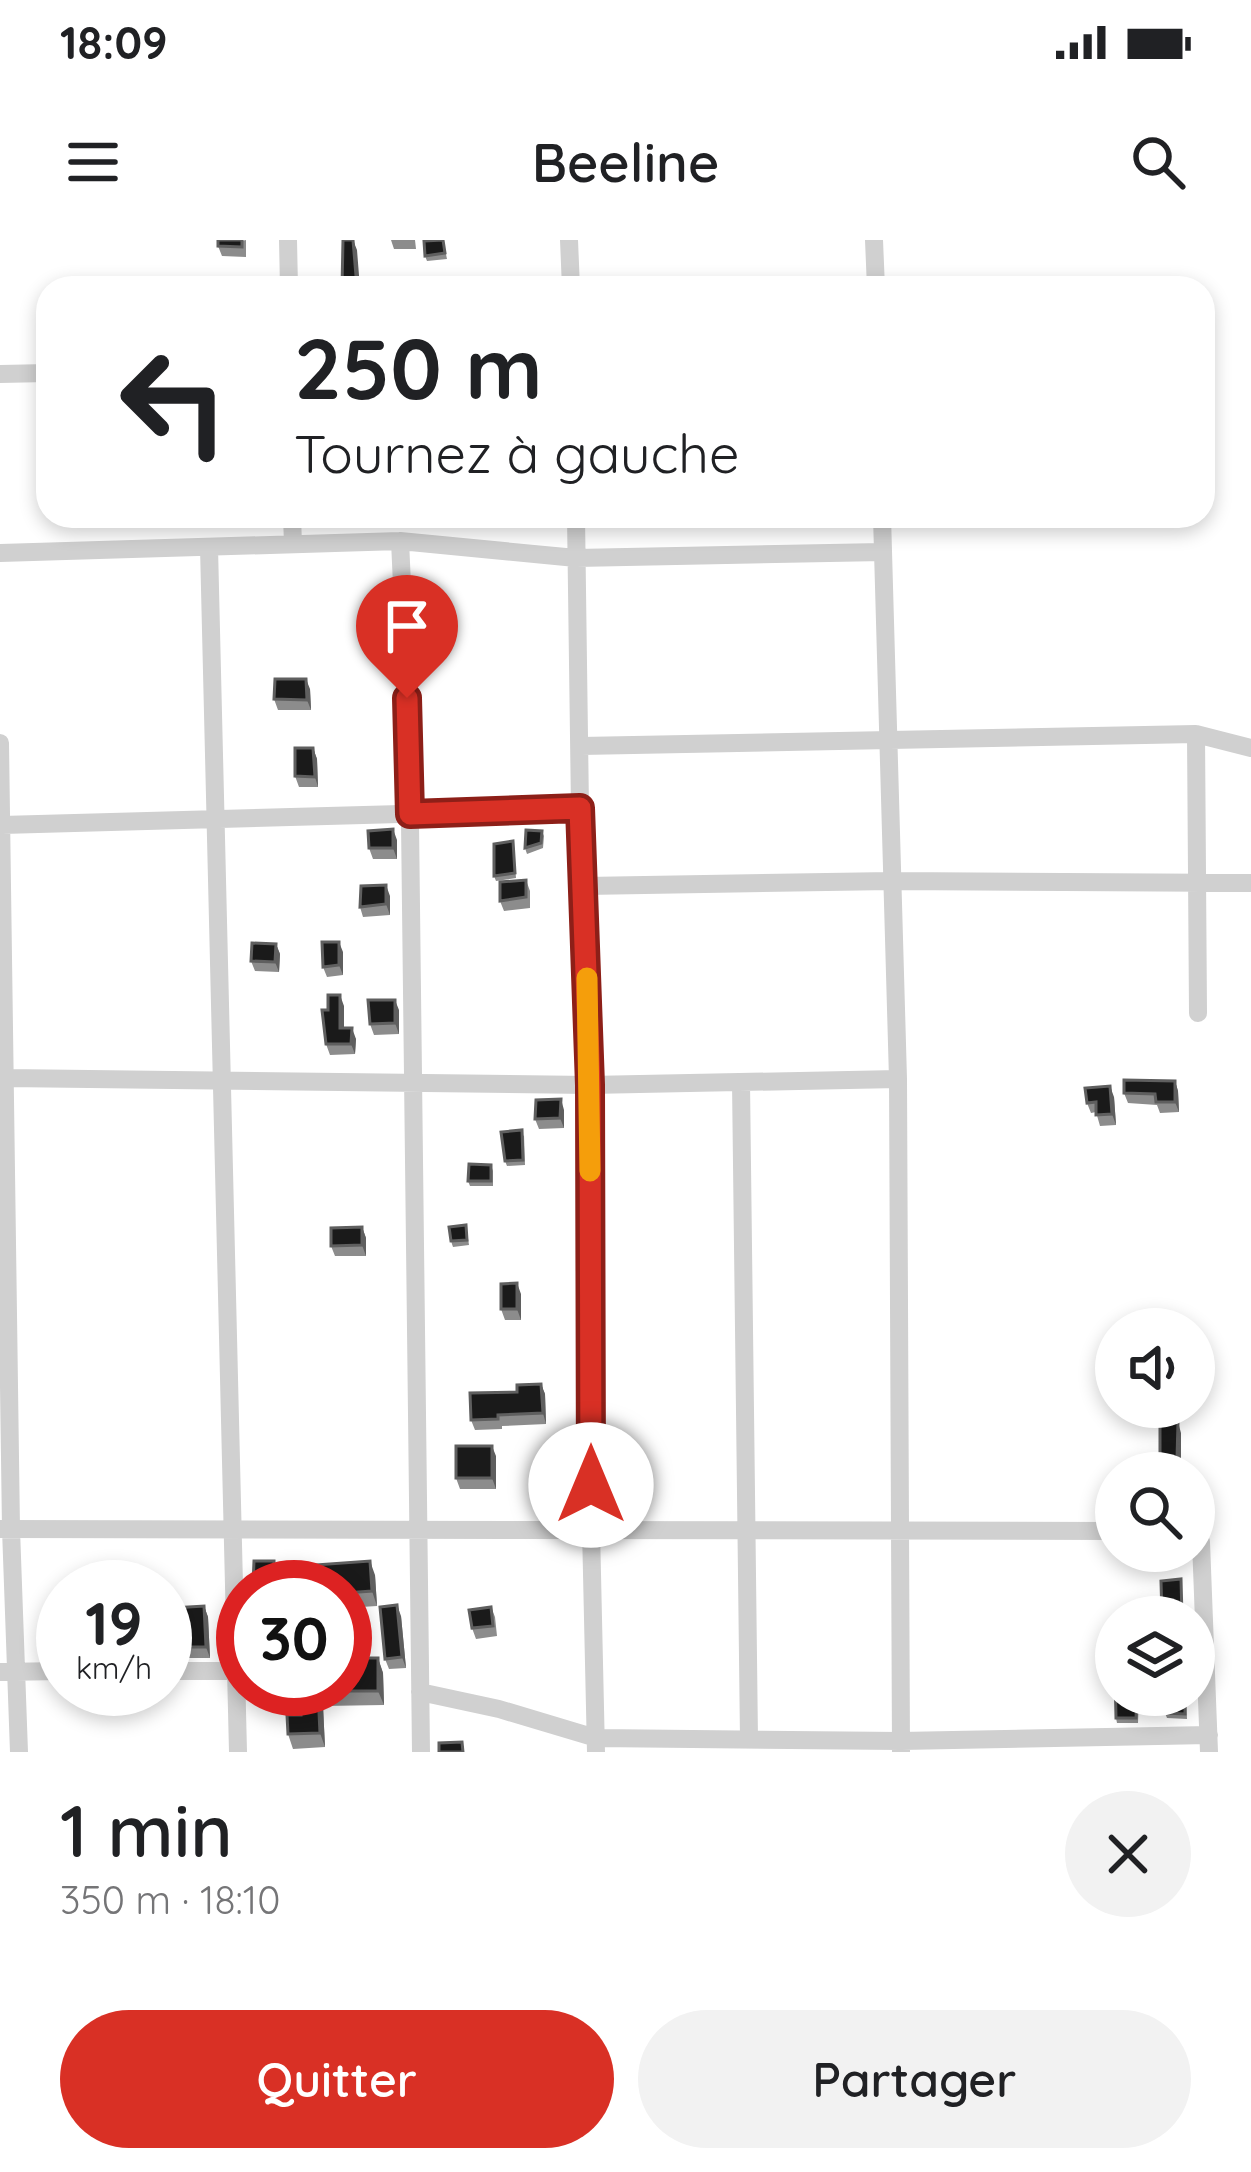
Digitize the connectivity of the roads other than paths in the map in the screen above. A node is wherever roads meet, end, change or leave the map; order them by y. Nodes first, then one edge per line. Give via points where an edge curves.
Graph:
1 (288, 240) edge
2 (569, 240) edge
3 (874, 240) edge
4 (289, 276) edge
5 (570, 276) edge
6 (876, 276) edge
7 (0, 374) edge
8 (36, 374) edge
9 (292, 528) edge
10 (576, 528) edge
11 (883, 528) edge
12 (400, 541) junction
13 (293, 544) junction
14 (209, 547) junction
15 (883, 552) junction
16 (0, 553) edge
17 (576, 558) junction
18 (1196, 734) junction
19 (887, 740) junction
20 (0, 743) edge
21 (581, 746) junction
22 (1251, 748) edge
23 (580, 808) junction
24 (410, 814) junction
25 (216, 821) junction
26 (2, 825) edge
27 (891, 881) junction
28 (1194, 883) junction
29 (1251, 883) edge
30 (585, 886) junction
31 (2, 928) edge
32 (1198, 1012) dead end
33 (6, 1078) junction
34 (898, 1079) junction
35 (223, 1081) junction
36 (741, 1082) junction
37 (412, 1083) junction
38 (590, 1085) junction
39 (4, 1298) edge
40 (6, 1529) edge
41 (234, 1529) junction
42 (591, 1529) junction
43 (419, 1531) junction
44 (1095, 1531) edge
45 (748, 1532) junction
46 (901, 1532) junction
47 (235, 1560) edge
48 (1202, 1572) edge
49 (8, 1671) edge
50 (420, 1692) junction
51 (238, 1716) edge
52 (749, 1739) junction
53 (1209, 1743) edge
54 (596, 1745) edge
55 (901, 1746) edge
56 (19, 1752) edge
57 (238, 1752) edge
58 (421, 1752) edge

1 - 4 street
2 - 5 street
3 - 6 street
7 - 8 street
9 - 13 street
10 - 17 street
11 - 15 street
12 - 13 street
12 - 17 street
12 - 24 street
13 - 14 street
14 - 16 street
14 - 25 street
15 - 17 street
15 - 19 street
17 - 21 street
18 - 19 street
18 - 22 street
18 - 28 street
19 - 21 street
19 - 27 street
20 - 26 street
21 - 23 street
23 - 24 street
23 - 30 street
24 - 25 street
24 - 37 street
25 - 26 street
25 - 35 street
26 - 31 street
27 - 28 street
27 - 30 street
27 - 34 street
28 - 29 street
28 - 32 street
30 - 38 street
31 - 33 street
33 - 35 street
33 - 39 street
34 - 36 street
34 - 46 street
35 - 37 street
35 - 41 street
36 - 38 street
36 - 45 street
37 - 38 street
37 - 43 street
38 - 42 street
39 - 40 street
40 - 41 street
40 - 49 street
41 - 43 street
41 - 47 street
42 - 43 street
42 - 45 street
42 - 54 street
43 - 50 street
44 - 46 street
45 - 46 street
45 - 52 street
46 - 55 street
48 - 53 street
49 - 56 street
50 - 54 street via 499,1709
50 - 58 street
51 - 57 street
52 - 54 street
52 - 55 street
53 - 55 street

